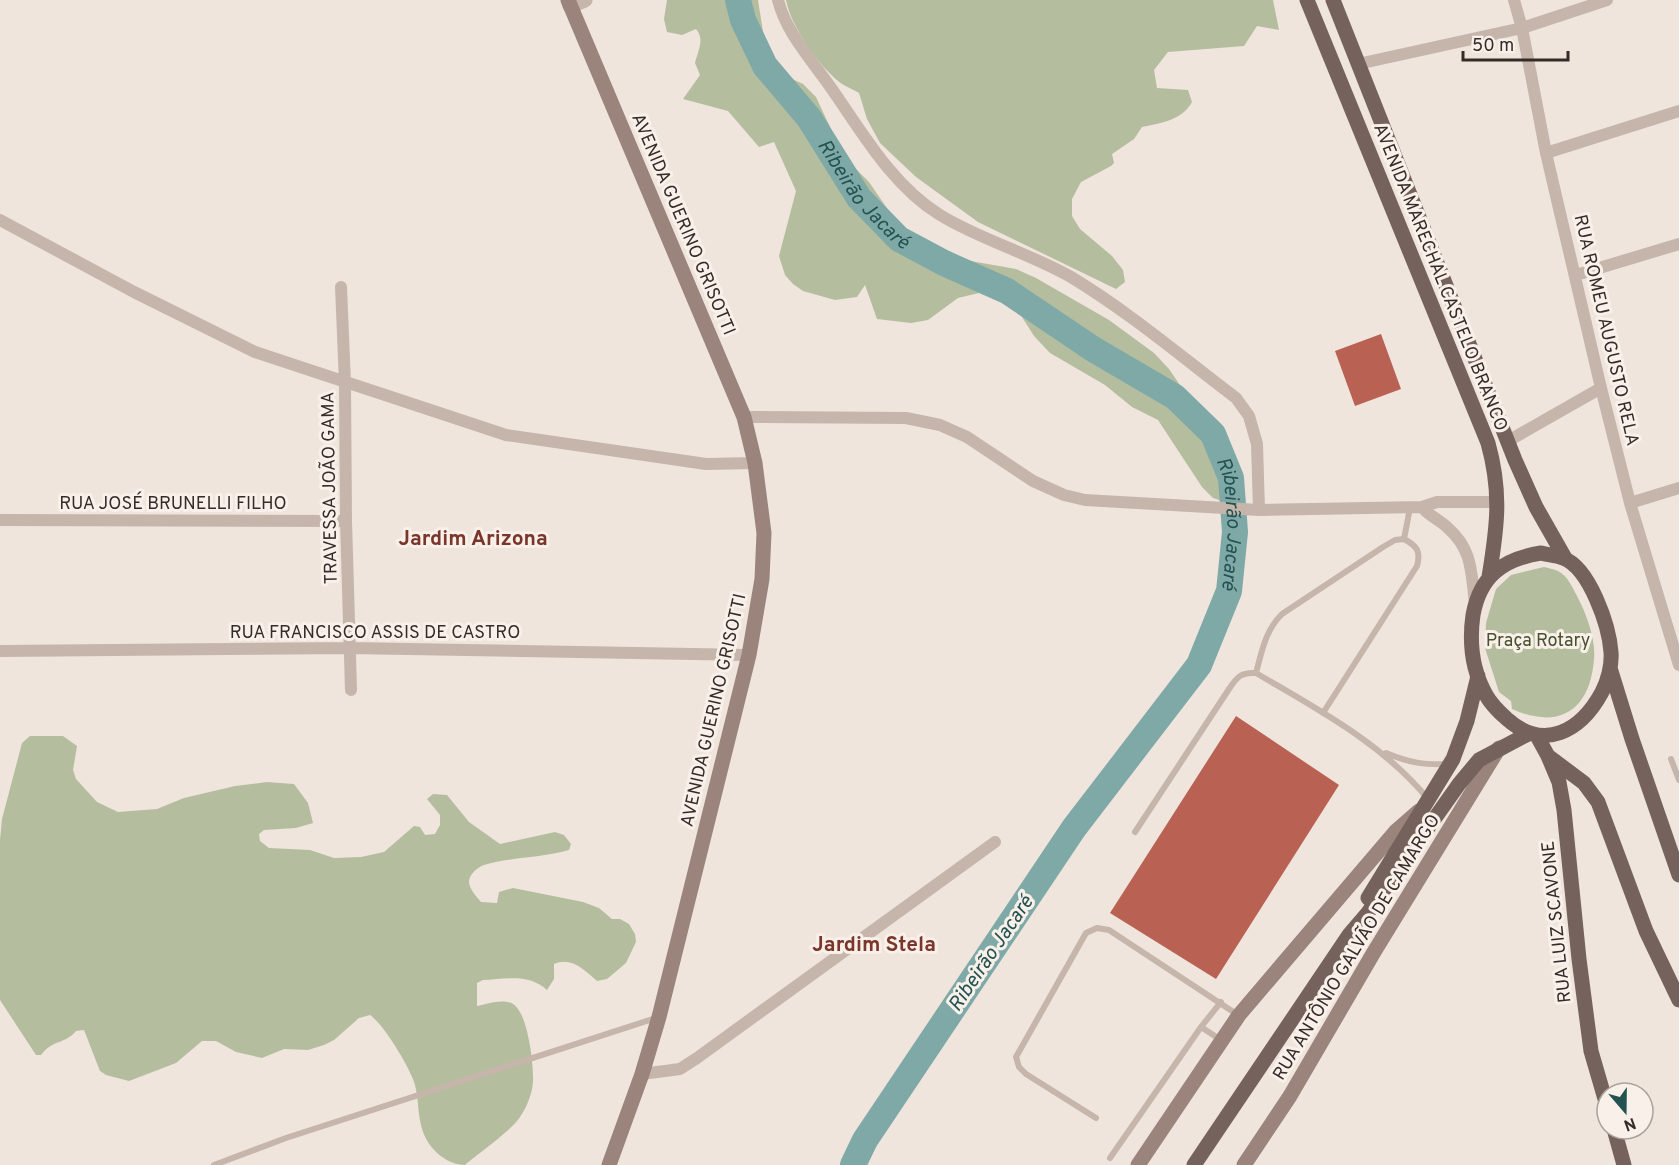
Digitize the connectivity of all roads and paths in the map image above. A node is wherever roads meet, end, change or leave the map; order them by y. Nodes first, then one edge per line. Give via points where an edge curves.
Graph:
1 (585, 0) edge
2 (778, 0) edge
3 (1307, 0) edge
4 (1333, 0) edge
5 (1514, 0) edge
6 (1607, 0) edge
7 (569, 3) edge
8 (1522, 27) junction
9 (1358, 64) junction
10 (1679, 111) edge
11 (1546, 153) junction
12 (0, 220) edge
13 (1679, 243) edge
14 (1576, 275) junction
15 (340, 287) dead end
16 (345, 383) junction
17 (1601, 388) junction
18 (744, 417) junction
19 (1508, 441) junction
20 (754, 463) junction
21 (1679, 488) edge
22 (1498, 502) junction
23 (1630, 503) junction
24 (1416, 507) junction
25 (1259, 510) junction
26 (0, 520) edge
27 (346, 521) junction
28 (1404, 539) junction
29 (1565, 558) junction
30 (1489, 577) junction
31 (1475, 603) junction
32 (350, 648) junction
33 (0, 651) edge
34 (749, 655) junction
35 (1679, 665) edge
36 (1610, 668) junction
37 (1256, 673) junction
38 (1478, 676) junction
39 (351, 690) dead end
40 (1323, 713) junction
41 (1533, 735) junction
42 (1498, 748) junction
43 (1377, 749) junction
44 (1548, 756) junction
45 (1671, 759) dead end
46 (1449, 764) junction
47 (1679, 780) edge
48 (1426, 803) junction
49 (1135, 832) dead end
50 (995, 842) dead end
51 (1679, 875) edge
52 (1349, 935) junction
53 (1679, 1000) edge
54 (1221, 1002) junction
55 (1239, 1016) junction
56 (659, 1017) junction
57 (1201, 1027) junction
58 (1222, 1041) junction
59 (642, 1074) junction
60 (1600, 1081) edge
61 (1096, 1118) dead end
62 (1617, 1141) edge
63 (1110, 1158) dead end
64 (214, 1165) edge
65 (609, 1165) edge
66 (1138, 1165) edge
67 (1194, 1165) edge
68 (1245, 1165) edge
69 (1624, 1165) edge

1 - 7 street
2 - 25 street via 782,16 799,44 892,174 918,200 941,215 1069,276 1111,302 1236,398 1249,416 1257,444
3 - 22 main road, AVENIDA MARECHAL CASTELO BRANCO via 1488,444
4 - 9 main road, AVENIDA MARECHAL CASTELO BRANCO
5 - 8 street, RUA ROMEU AUGUSTO RELA
6 - 8 street
7 - 18 main road, AVENIDA GUERINO GRISOTTI
8 - 9 street
8 - 11 street, RUA ROMEU AUGUSTO RELA
9 - 19 main road, AVENIDA MARECHAL CASTELO BRANCO
10 - 11 street
11 - 14 street, RUA ROMEU AUGUSTO RELA
12 - 16 street via 255,352
13 - 14 street
14 - 17 street, RUA ROMEU AUGUSTO RELA
15 - 16 street, TRAVESSA JOÃO GAMA
16 - 20 street via 506,435 706,464
16 - 27 street, TRAVESSA JOÃO GAMA
17 - 19 street
17 - 23 street, RUA ROMEU AUGUSTO RELA
18 - 20 main road, AVENIDA GUERINO GRISOTTI
18 - 25 street via 906,418 940,425 967,437 1033,481 1064,495 1085,500
19 - 29 main road, AVENIDA MARECHAL CASTELO BRANCO via 1536,507
20 - 34 main road, AVENIDA GUERINO GRISOTTI via 764,533 762,579
21 - 23 street
22 - 24 street via 1437,502
22 - 30 main road, AVENIDA MARECHAL CASTELO BRANCO
23 - 35 street, RUA ROMEU AUGUSTO RELA
24 - 25 street
24 - 28 lane
24 - 31 street via 1455,533 1467,550
26 - 27 street, RUA JOSÉ BRUNELLI FILHO
27 - 32 street, TRAVESSA JOÃO GAMA
28 - 37 lane via 1383,547 1282,614 1265,637
28 - 40 lane via 1418,549 1417,566
29 - 30 main road via 1523,556
29 - 36 main road via 1583,575 1596,598 1612,653
30 - 31 main road
31 - 38 main road via 1470,636
32 - 33 street, RUA FRANCISCO ASSIS DE CASTRO
32 - 34 street, RUA FRANCISCO ASSIS DE CASTRO
32 - 39 street, TRAVESSA JOÃO GAMA
34 - 56 main road, AVENIDA GUERINO GRISOTTI
36 - 41 main road via 1595,706 1581,721 1552,735
36 - 51 main road
37 - 40 lane
37 - 49 lane via 1238,677
38 - 41 main road via 1498,711
38 - 46 main road via 1467,721
40 - 43 lane
41 - 42 main road
41 - 44 main road, RUA LUIZ SCAVONE
42 - 52 main road via 1479,759 1459,784
42 - 68 main road, RUA ANTÔNIO GALVÃO DE CAMARGO
43 - 46 lane via 1422,765
43 - 48 lane via 1398,766
44 - 53 main road via 1584,783 1598,802 1646,931
44 - 60 main road, RUA LUIZ SCAVONE via 1559,782 1564,810 1591,1051
45 - 47 lane
46 - 48 main road
48 - 52 main road via 1361,908
48 - 55 main road via 1395,832
50 - 59 street via 698,1058 680,1069
52 - 67 main road
54 - 55 lane
54 - 57 lane
54 - 61 lane via 1109,930 1097,928 1086,933 1016,1058 1026,1074
55 - 58 main road
56 - 59 main road, AVENIDA GUERINO GRISOTTI
56 - 64 lane
57 - 58 lane
57 - 63 lane
58 - 66 main road
59 - 65 main road, AVENIDA GUERINO GRISOTTI
62 - 69 main road

